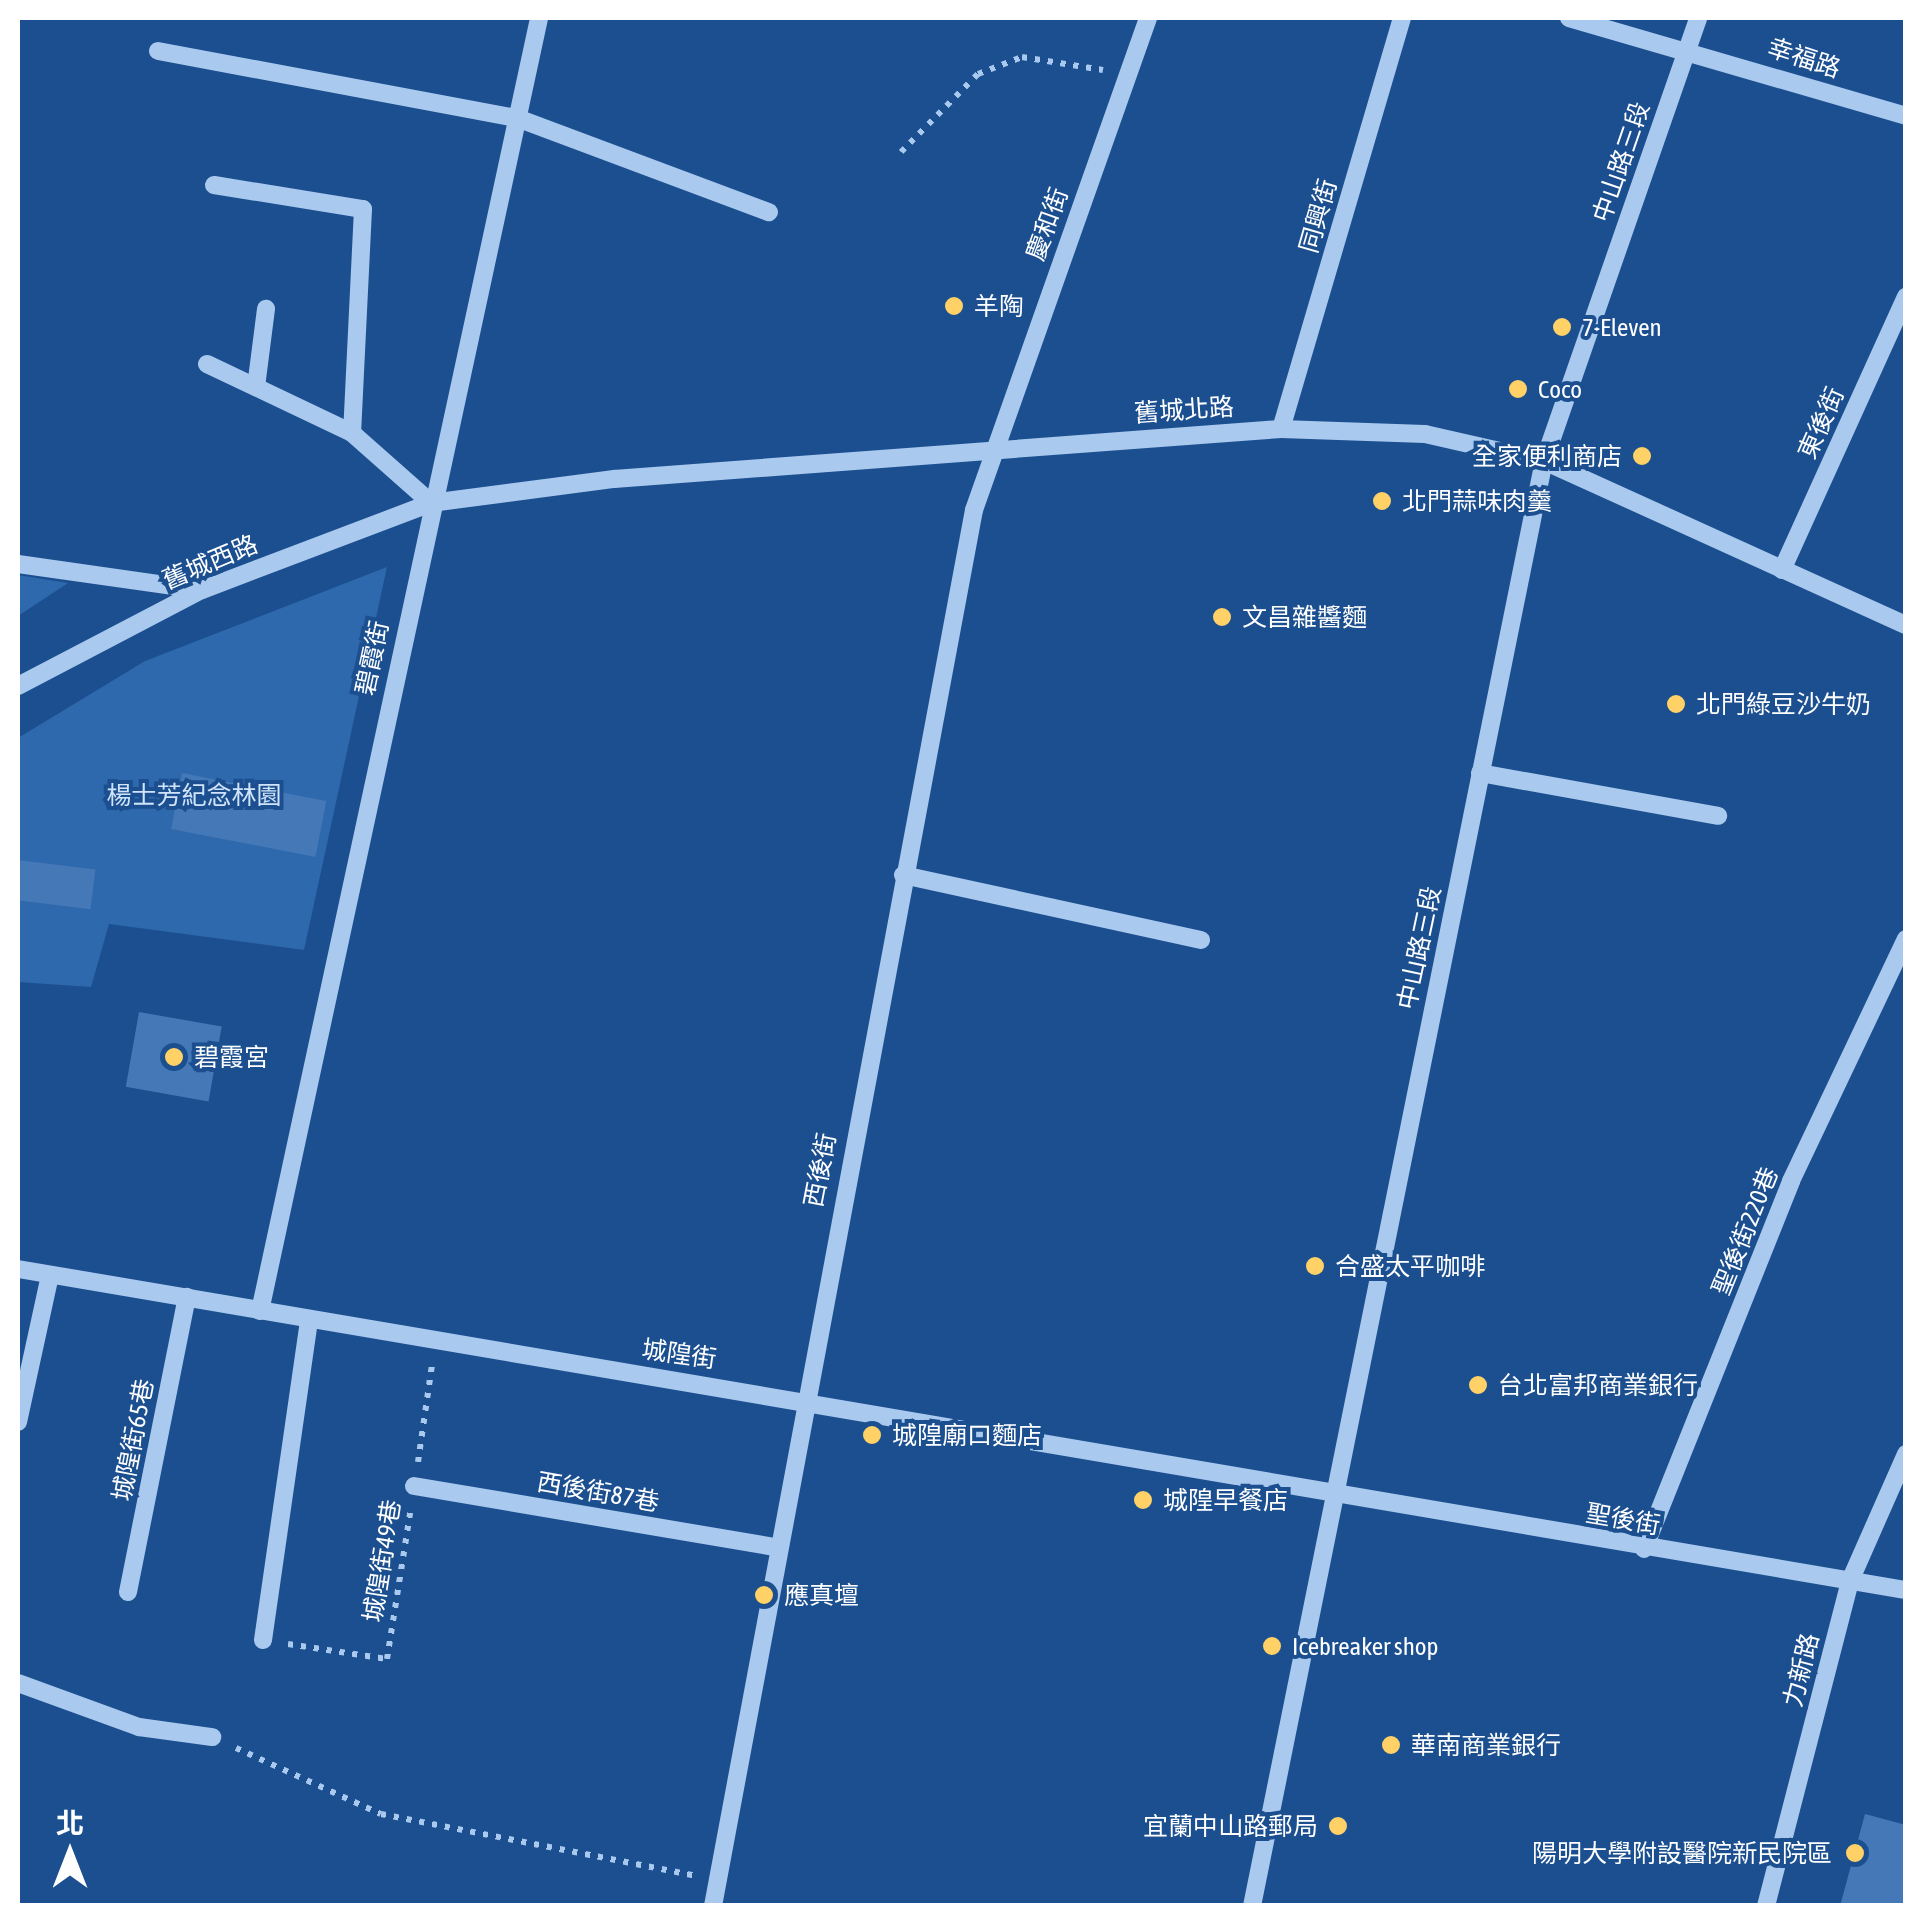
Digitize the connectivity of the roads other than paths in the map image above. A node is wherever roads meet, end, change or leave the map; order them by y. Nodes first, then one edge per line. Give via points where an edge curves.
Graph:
1 (540, 18) edge
2 (1148, 18) edge
3 (1402, 18) edge
4 (1569, 18) edge
5 (1698, 18) edge
6 (1688, 47) junction
7 (158, 52) dead end
8 (1906, 116) edge
9 (517, 118) junction
10 (214, 184) dead end
11 (769, 212) dead end
12 (1906, 297) edge
13 (266, 309) dead end
14 (206, 364) dead end
15 (256, 387) junction
16 (1282, 429) junction
17 (352, 433) junction
18 (993, 448) junction
19 (1544, 461) junction
20 (430, 503) junction
21 (18, 564) edge
22 (1782, 570) junction
23 (202, 590) junction
24 (1906, 625) edge
25 (18, 686) edge
26 (1480, 773) junction
27 (1718, 816) dead end
28 (902, 875) junction
29 (1906, 939) edge
30 (1201, 940) dead end
31 (18, 1269) edge
32 (50, 1274) junction
33 (187, 1297) junction
34 (260, 1311) junction
35 (309, 1320) junction
36 (802, 1396) junction
37 (18, 1422) edge
38 (1906, 1454) edge
39 (414, 1486) road end
40 (1333, 1492) junction
41 (774, 1547) junction
42 (1644, 1549) junction
43 (1850, 1581) junction
44 (1906, 1590) edge
45 (128, 1592) dead end
46 (263, 1640) road end
47 (18, 1683) edge
48 (212, 1738) road end
49 (712, 1906) edge
50 (1252, 1906) edge
51 (1766, 1906) edge

1 - 9 street, 碧霞街
2 - 18 street, 慶和街
3 - 16 street, 同興街
4 - 6 street, 幸福路
5 - 6 street, 中山路三段
6 - 8 street, 幸福路
6 - 19 street, 中山路三段
7 - 9 street
9 - 11 street
9 - 20 street, 碧霞街
10 - 17 street via 363,209
12 - 22 street, 東後街
13 - 15 street
14 - 15 street
15 - 17 street
16 - 18 street, 舊城北路
16 - 19 street, 舊城北路 via 1425,434
17 - 20 street
18 - 20 street, 舊城北路
18 - 28 street, 西後街
19 - 22 street, 舊城北路
19 - 26 street, 中山路三段
20 - 23 street, 舊城西路
20 - 34 street, 碧霞街
21 - 23 street
22 - 24 street, 舊城北路
23 - 25 street, 舊城西路
26 - 27 street
26 - 40 street, 中山路三段
28 - 30 street
28 - 36 street, 西後街
29 - 42 street, 聖後街220巷 via 1791,1181
31 - 32 street, 城隍街
32 - 33 street, 城隍街
32 - 37 street
33 - 34 street, 城隍街
33 - 45 street, 城隍街65巷
34 - 35 street, 城隍街
35 - 36 street, 城隍街
35 - 46 street
36 - 40 street, 城隍街
36 - 41 street, 西後街
38 - 43 street, 力新路
39 - 41 street, 西後街87巷
40 - 42 street, 聖後街
40 - 50 street, 中山路三段
41 - 49 street, 西後街
42 - 43 street, 聖後街
43 - 44 street, 聖後街
43 - 51 street, 力新路
47 - 48 street via 139,1727

